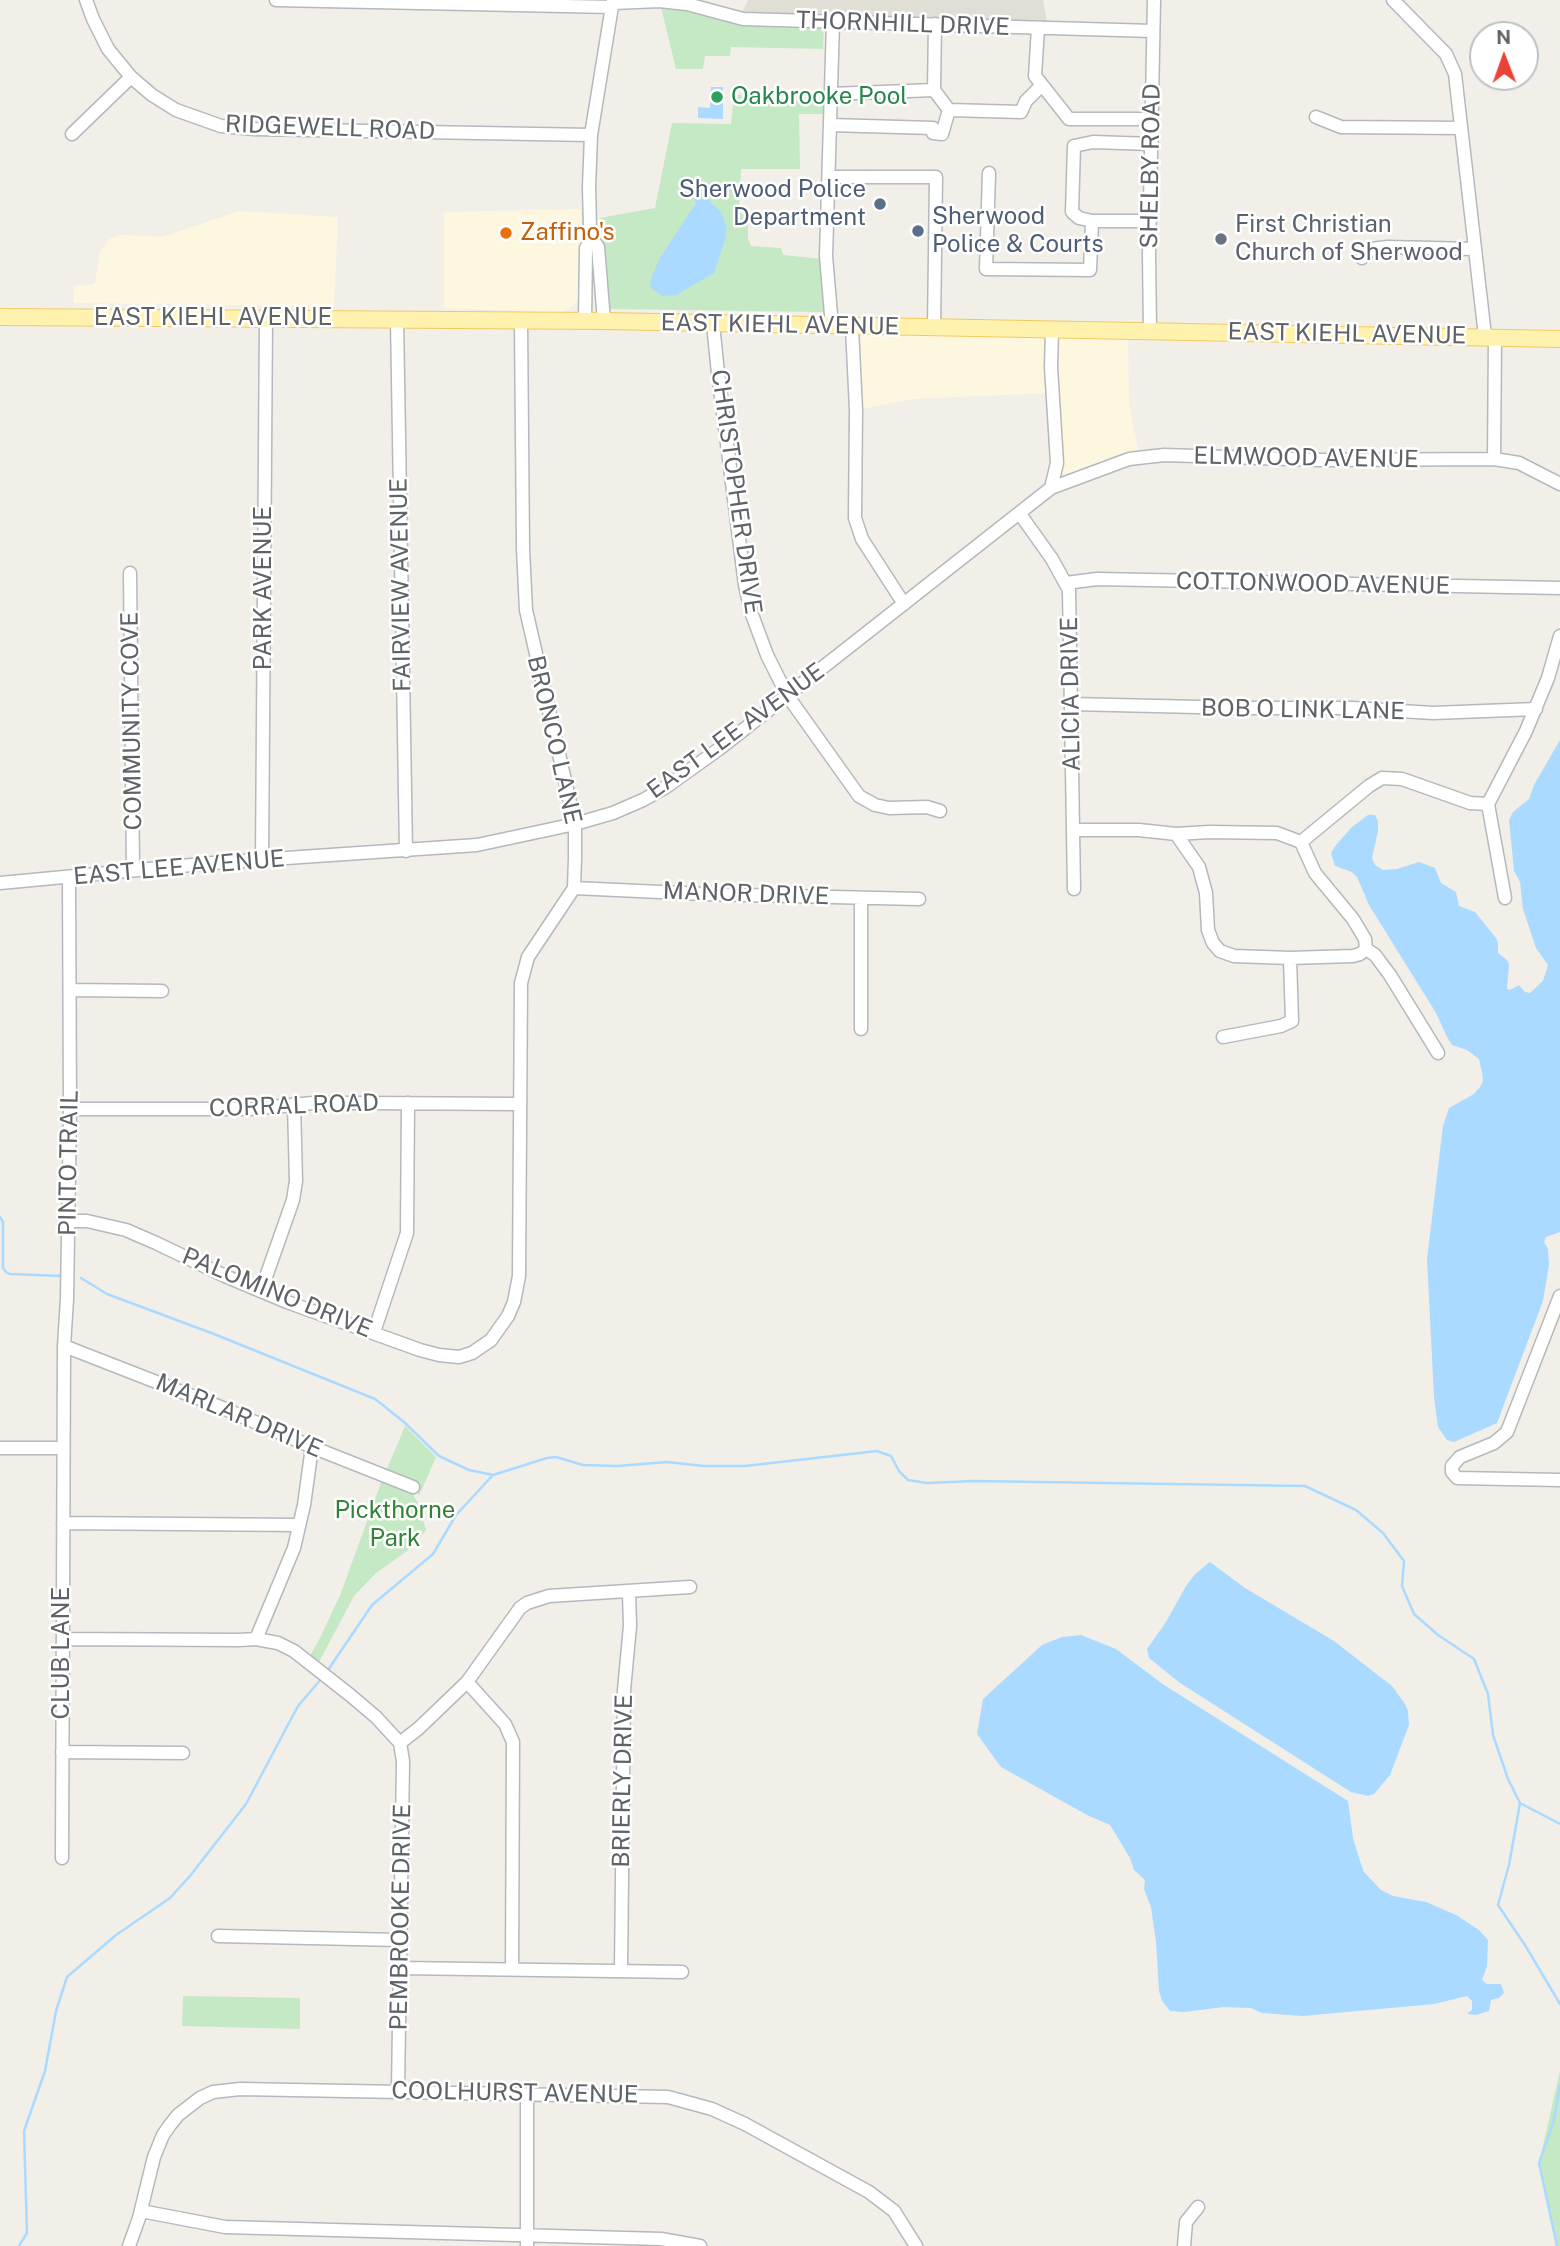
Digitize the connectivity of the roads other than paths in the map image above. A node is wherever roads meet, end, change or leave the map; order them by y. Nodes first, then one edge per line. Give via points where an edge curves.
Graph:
1 (86, 0) edge
2 (276, 0) edge
3 (1154, 0) edge
4 (1393, 0) edge
5 (613, 3) edge
6 (833, 22) junction
7 (935, 24) junction
8 (1038, 28) junction
9 (1153, 31) junction
10 (131, 77) junction
11 (1042, 85) junction
12 (934, 89) junction
13 (831, 94) junction
14 (949, 110) junction
15 (1316, 117) dead end
16 (1152, 119) junction
17 (830, 125) junction
18 (1461, 128) junction
19 (72, 134) dead end
20 (591, 135) junction
21 (1152, 144) junction
22 (989, 173) dead end
23 (829, 177) junction
24 (1092, 221) junction
25 (1150, 221) junction
26 (592, 238) junction
27 (1474, 249) junction
28 (1362, 258) dead end
29 (0, 317) edge
30 (266, 318) junction
31 (397, 319) junction
32 (585, 321) junction
33 (604, 321) junction
34 (522, 322) junction
35 (713, 324) junction
36 (832, 326) junction
37 (852, 327) junction
38 (934, 328) junction
39 (1052, 330) junction
40 (1150, 331) junction
41 (1490, 337) junction
42 (1560, 339) edge
43 (1494, 459) junction
44 (1560, 484) edge
45 (1051, 488) junction
46 (1020, 514) junction
47 (130, 573) dead end
48 (1066, 583) junction
49 (1560, 588) edge
50 (904, 604) junction
51 (1560, 636) edge
52 (787, 695) junction
53 (1071, 704) junction
54 (1536, 709) junction
55 (1488, 804) junction
56 (940, 811) dead end
57 (575, 824) junction
58 (1073, 830) junction
59 (1176, 834) junction
60 (1300, 842) junction
61 (407, 850) junction
62 (262, 859) junction
63 (133, 870) junction
64 (69, 877) junction
65 (0, 883) edge
66 (574, 888) junction
67 (1074, 889) dead end
68 (861, 898) junction
69 (1505, 898) dead end
70 (919, 899) dead end
71 (1366, 949) junction
72 (1290, 958) junction
73 (70, 990) junction
74 (162, 990) dead end
75 (861, 1028) dead end
76 (1223, 1037) dead end
77 (1438, 1053) dead end
78 (408, 1103) junction
79 (294, 1104) junction
80 (519, 1104) junction
81 (70, 1109) junction
82 (69, 1221) junction
83 (261, 1291) junction
84 (1560, 1296) edge
85 (374, 1332) junction
86 (1554, 1333) edge
87 (64, 1346) junction
88 (312, 1447) junction
89 (0, 1448) edge
90 (63, 1448) junction
91 (1560, 1480) edge
92 (413, 1487) dead end
93 (63, 1523) junction
94 (299, 1525) junction
95 (690, 1587) dead end
96 (629, 1592) junction
97 (63, 1639) junction
98 (256, 1639) junction
99 (467, 1682) junction
100 (400, 1743) junction
101 (62, 1752) junction
102 (183, 1753) dead end
103 (62, 1858) dead end
104 (218, 1936) dead end
105 (400, 1940) junction
106 (400, 1968) junction
107 (512, 1969) junction
108 (621, 1971) junction
109 (682, 1972) dead end
110 (398, 2090) junction
111 (527, 2095) junction
112 (1198, 2207) dead end
113 (141, 2211) junction
114 (527, 2240) edge
115 (129, 2246) edge
116 (700, 2246) edge
117 (916, 2246) edge
118 (1184, 2246) edge

1 - 10 street, RIDGEWELL ROAD via 108,49
2 - 5 street, THORNHILL DRIVE
3 - 9 street, SHELBY ROAD
4 - 18 street via 1450,60
5 - 6 street, THORNHILL DRIVE via 659,1 743,19
5 - 20 street
6 - 7 street, THORNHILL DRIVE
6 - 13 street
7 - 8 street, THORNHILL DRIVE
7 - 12 street
8 - 9 street, THORNHILL DRIVE
8 - 11 street via 1035,76
9 - 16 street, SHELBY ROAD
10 - 19 street
10 - 20 street, RIDGEWELL ROAD via 176,110 221,126
11 - 14 street via 1021,112
11 - 16 street via 1069,119
12 - 13 street
12 - 14 street
13 - 17 street
14 - 17 street via 942,134 933,133 933,128
15 - 18 street via 1341,127
16 - 21 street, SHELBY ROAD
17 - 23 street
18 - 27 street
20 - 26 street
21 - 24 street via 1093,142 1074,146 1072,212
21 - 25 street, SHELBY ROAD
22 - 24 street via 986,269 1090,270
23 - 36 street via 826,256
23 - 38 street via 936,177
24 - 25 street
25 - 40 street, SHELBY ROAD
26 - 32 street via 586,248
26 - 33 street via 598,247
27 - 28 street via 1388,247 1371,249
27 - 41 street
29 - 30 main road, EAST KIEHL AVENUE
30 - 31 main road, EAST KIEHL AVENUE
30 - 62 street, PARK AVENUE
31 - 34 main road, EAST KIEHL AVENUE
31 - 61 street, FAIRVIEW AVENUE
32 - 33 main road, EAST KIEHL AVENUE
32 - 34 main road, EAST KIEHL AVENUE
33 - 35 main road, EAST KIEHL AVENUE
34 - 57 street, BRONCO LANE via 526,610
35 - 36 main road, EAST KIEHL AVENUE
35 - 52 street, CHRISTOPHER DRIVE via 751,612
36 - 37 main road, EAST KIEHL AVENUE
37 - 38 main road, EAST KIEHL AVENUE
37 - 50 street via 855,518 862,539
38 - 39 main road, EAST KIEHL AVENUE
39 - 40 main road, EAST KIEHL AVENUE
39 - 45 street via 1057,463
40 - 41 main road, EAST KIEHL AVENUE
41 - 42 main road, EAST KIEHL AVENUE
41 - 43 street
43 - 44 street, ELMWOOD AVENUE via 1519,463
43 - 45 street, ELMWOOD AVENUE via 1146,457
45 - 46 street, EAST LEE AVENUE
46 - 48 street, ALICIA DRIVE
46 - 50 street, EAST LEE AVENUE
47 - 63 street, COMMUNITY COVE
48 - 49 street, COTTONWOOD AVENUE via 1097,579
48 - 53 street, ALICIA DRIVE
50 - 52 street, EAST LEE AVENUE
51 - 54 street
52 - 56 street, CHRISTOPHER DRIVE via 865,801 889,808
52 - 57 street, EAST LEE AVENUE via 666,787 613,813
53 - 54 street, BOB O LINK LANE via 1433,713
53 - 58 street, ALICIA DRIVE
54 - 55 street
55 - 60 street via 1470,803 1402,779 1382,778
55 - 69 street
57 - 61 street, EAST LEE AVENUE via 477,845
57 - 66 street, BRONCO LANE
58 - 59 street
58 - 67 street, ALICIA DRIVE
59 - 60 street via 1277,832
59 - 72 street via 1199,867 1209,930 1220,951 1234,956
60 - 71 street via 1315,873 1353,919
61 - 62 street, EAST LEE AVENUE
62 - 63 street, EAST LEE AVENUE
63 - 64 street, EAST LEE AVENUE
64 - 65 street, EAST LEE AVENUE
64 - 73 street, PINTO TRAIL
66 - 68 street, MANOR DRIVE
66 - 80 street via 524,968
68 - 70 street, MANOR DRIVE
68 - 75 street
71 - 72 street via 1353,956
71 - 77 street via 1390,975
72 - 76 street via 1292,1021
73 - 74 street
73 - 81 street, PINTO TRAIL
78 - 79 street, CORRAL ROAD
78 - 80 street, CORRAL ROAD
78 - 85 street via 407,1233
79 - 81 street, CORRAL ROAD via 250,1109
79 - 83 street via 293,1200
80 - 85 street, PALOMINO DRIVE via 518,1285 502,1326 472,1353 451,1357
81 - 82 street, PINTO TRAIL
82 - 83 street, PALOMINO DRIVE via 126,1230
82 - 87 street, PINTO TRAIL
83 - 85 street, PALOMINO DRIVE
84 - 86 street
86 - 91 street via 1507,1432 1494,1443 1460,1457 1452,1472 1457,1478
87 - 88 street, MARLAR DRIVE
87 - 90 street, PINTO TRAIL
88 - 92 street, MARLAR DRIVE
88 - 94 street
89 - 90 street
90 - 93 street, CLUB LANE
93 - 94 street
93 - 97 street, CLUB LANE
94 - 98 street
95 - 96 street
96 - 99 street via 549,1596 527,1603
96 - 108 street, BRIERLY DRIVE
97 - 98 street
97 - 101 street, CLUB LANE
98 - 100 street via 294,1651 376,1717
99 - 100 street
99 - 107 street via 505,1724 513,1742
100 - 105 street, PEMBROOKE DRIVE
101 - 102 street
101 - 103 street, CLUB LANE
104 - 105 street
105 - 106 street, PEMBROOKE DRIVE
106 - 107 street
106 - 110 street, PEMBROOKE DRIVE
107 - 108 street
108 - 109 street
110 - 111 street, COOLHURST AVENUE
110 - 113 street, COOLHURST AVENUE via 240,2089 200,2098 177,2115 163,2135
111 - 114 street
111 - 117 street, COOLHURST AVENUE via 650,2095 712,2109 869,2192 894,2211
112 - 118 street via 1186,2222
113 - 114 street via 236,2227
113 - 115 street, COOLHURST AVENUE
114 - 116 street via 661,2239

